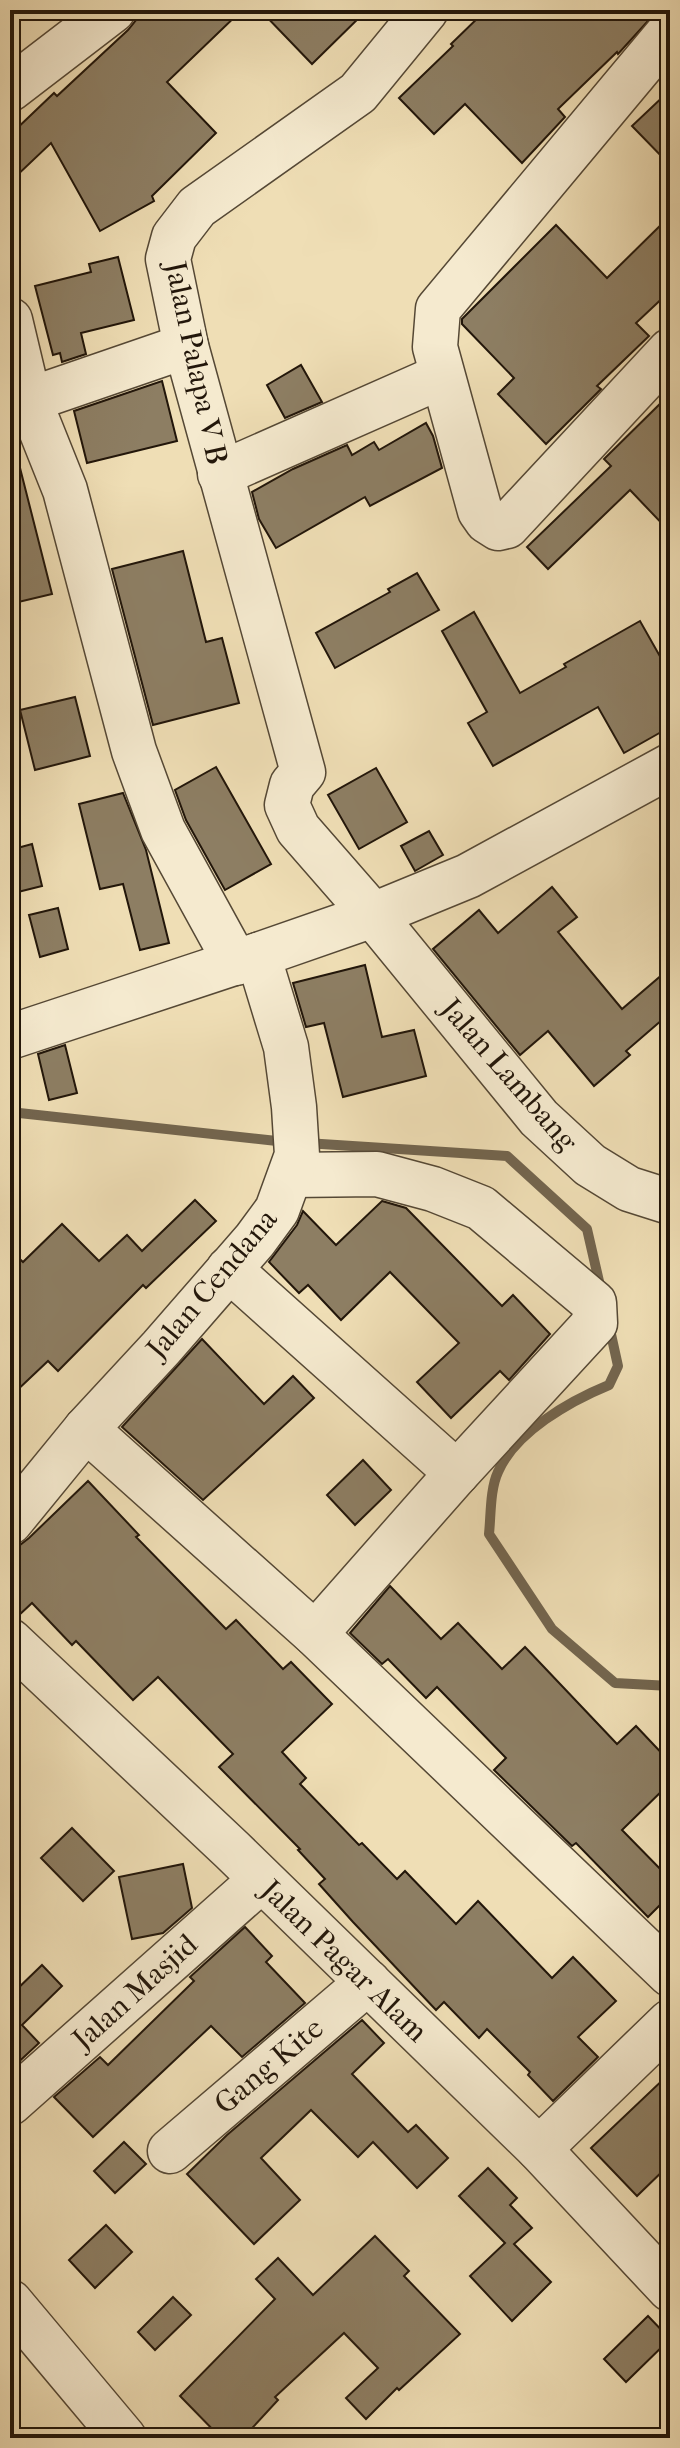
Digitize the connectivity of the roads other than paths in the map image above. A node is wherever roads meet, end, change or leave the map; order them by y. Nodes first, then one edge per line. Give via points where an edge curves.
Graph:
1 (113, 10) edge
2 (426, 10) edge
3 (670, 31) edge
4 (10, 89) edge
5 (10, 320) edge
6 (186, 346) junction
7 (670, 351) edge
8 (442, 376) junction
9 (29, 400) junction
10 (220, 474) junction
11 (670, 766) edge
12 (303, 772) joint
13 (373, 915) junction
14 (247, 959) junction
15 (10, 1037) edge
16 (294, 1165) junction
17 (670, 1202) edge
18 (229, 1269) junction
19 (86, 1429) junction
20 (457, 1473) junction
21 (10, 1522) edge
22 (315, 1634) junction
23 (10, 1641) edge
24 (261, 1880) junction
25 (670, 1974) edge
26 (368, 1982) junction
27 (670, 2022) edge
28 (10, 2103) edge
29 (539, 2149) junction
30 (170, 2151) dead end
31 (670, 2289) edge
32 (10, 2303) edge
33 (124, 2438) edge

1 - 4 street
2 - 6 street, Jalan Palapa V B via 358,93 197,207 174,237 168,259
3 - 8 street via 438,309 435,347
5 - 9 street, Jalan Cendana
6 - 9 street
6 - 10 street, Jalan Palapa V B
7 - 8 street via 507,526 498,528 480,511
8 - 10 street
9 - 14 street, Jalan Cendana via 65,490 134,751 163,830
10 - 12 street, Jalan Palapa V B
11 - 13 street via 468,876
12 - 13 street, Jalan Lambang via 292,785 287,805 298,829
13 - 14 street
13 - 17 street, Jalan Lambang via 539,1118 590,1165 629,1189
14 - 15 street
14 - 16 street, Jalan Cendana via 286,1047
16 - 18 street, Jalan Cendana via 277,1210
16 - 20 street via 377,1174 481,1208 594,1303 595,1323
18 - 19 street, Jalan Cendana
18 - 20 street
19 - 21 street, Jalan Cendana
19 - 22 street
20 - 22 street
22 - 25 street
23 - 24 street, Jalan Pagar Alam
24 - 26 street, Jalan Pagar Alam
24 - 28 street, Jalan Masjid
26 - 29 street, Jalan Pagar Alam
26 - 30 street, Gang Kite
27 - 29 street
29 - 31 street, Jalan Pagar Alam
32 - 33 street

